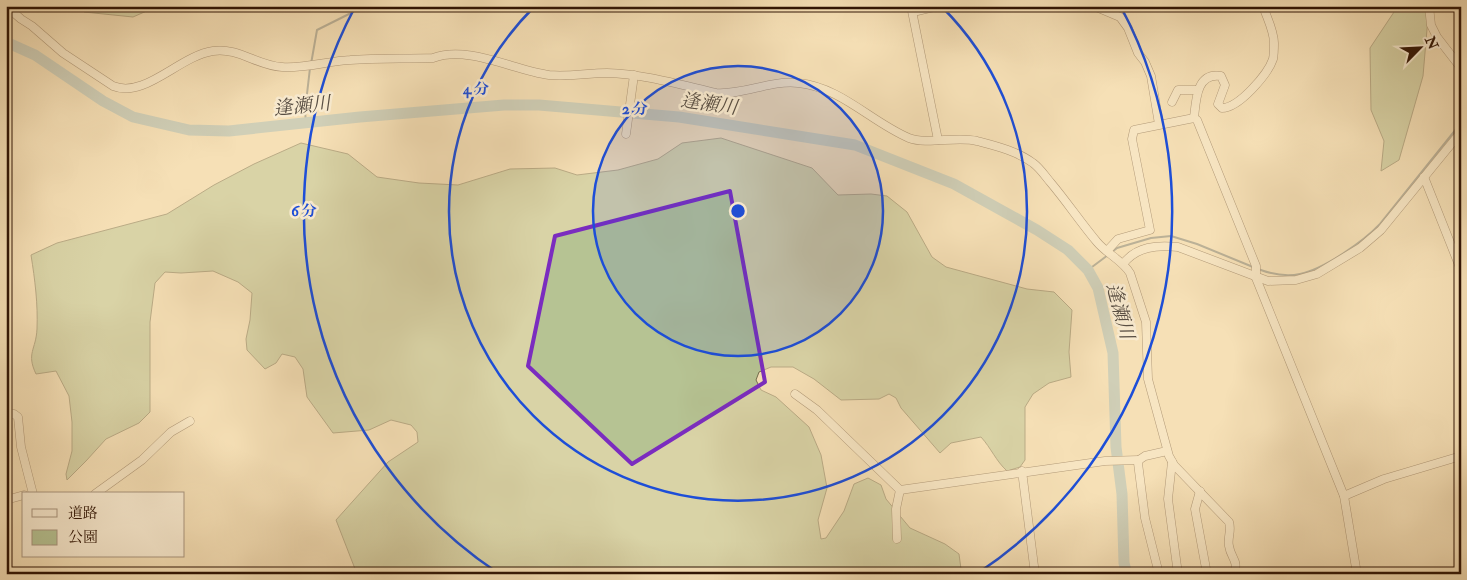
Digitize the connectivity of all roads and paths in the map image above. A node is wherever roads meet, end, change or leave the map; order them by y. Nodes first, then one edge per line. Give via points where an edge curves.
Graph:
1 (6, 6) edge
2 (938, 6) edge
3 (1094, 6) edge
4 (1263, 6) edge
5 (1429, 6) edge
6 (912, 9) edge
7 (1461, 68) edge
8 (634, 75) junction
9 (1197, 90) junction
10 (1172, 102) dead end
11 (1194, 118) junction
12 (1158, 124) junction
13 (1461, 132) edge
14 (626, 134) dead end
15 (938, 140) junction
16 (1424, 178) junction
17 (1108, 251) junction
18 (1123, 264) junction
19 (1461, 270) edge
20 (1256, 272) junction
21 (795, 394) dead end
22 (6, 414) edge
23 (190, 421) dead end
24 (1167, 450) junction
25 (1461, 456) edge
26 (1136, 460) junction
27 (1172, 462) junction
28 (1022, 472) junction
29 (900, 490) junction
30 (1200, 491) junction
31 (29, 492) edge
32 (98, 492) edge
33 (22, 496) edge
34 (1344, 496) junction
35 (6, 500) edge
36 (897, 539) dead end
37 (1035, 574) edge
38 (1158, 574) edge
39 (1178, 574) edge
40 (1207, 574) edge
41 (1234, 574) edge
42 (1357, 574) edge

1 - 8 street via 63,54 119,89 155,81 186,60 215,50 228,50 283,68 348,60 433,58 445,53 473,56 550,75
2 - 6 street
3 - 12 street via 1120,17 1128,28 1151,76
4 - 9 street via 1274,42 1272,61 1265,73 1237,104 1227,108 1218,104 1225,85 1221,76 1204,80
5 - 7 street via 1431,25 1437,37
6 - 15 street
8 - 14 street
8 - 15 street via 725,93 778,82 810,85 835,94 910,139
9 - 10 street via 1178,90
9 - 11 street
11 - 12 street
11 - 20 street
12 - 17 street via 1135,130 1132,134 1150,230 1118,239
13 - 16 street
15 - 17 street via 961,138 1024,157 1039,169
16 - 19 street
16 - 20 street via 1384,226 1360,248 1317,274 1268,281
17 - 18 street
18 - 20 street via 1140,250 1158,246 1178,247
18 - 24 street via 1130,273 1146,322 1148,379
20 - 34 street
21 - 29 street via 817,410
22 - 31 street via 18,417
23 - 32 street via 171,432 142,460
24 - 26 street
24 - 27 street
25 - 34 street via 1384,479
26 - 28 street via 1111,460
26 - 38 street
27 - 30 street
27 - 39 street via 1168,499
28 - 29 street
28 - 37 street
29 - 36 street via 896,509
30 - 40 street via 1194,510
30 - 41 street via 1230,524 1228,544 1236,563
33 - 35 street
34 - 42 street

